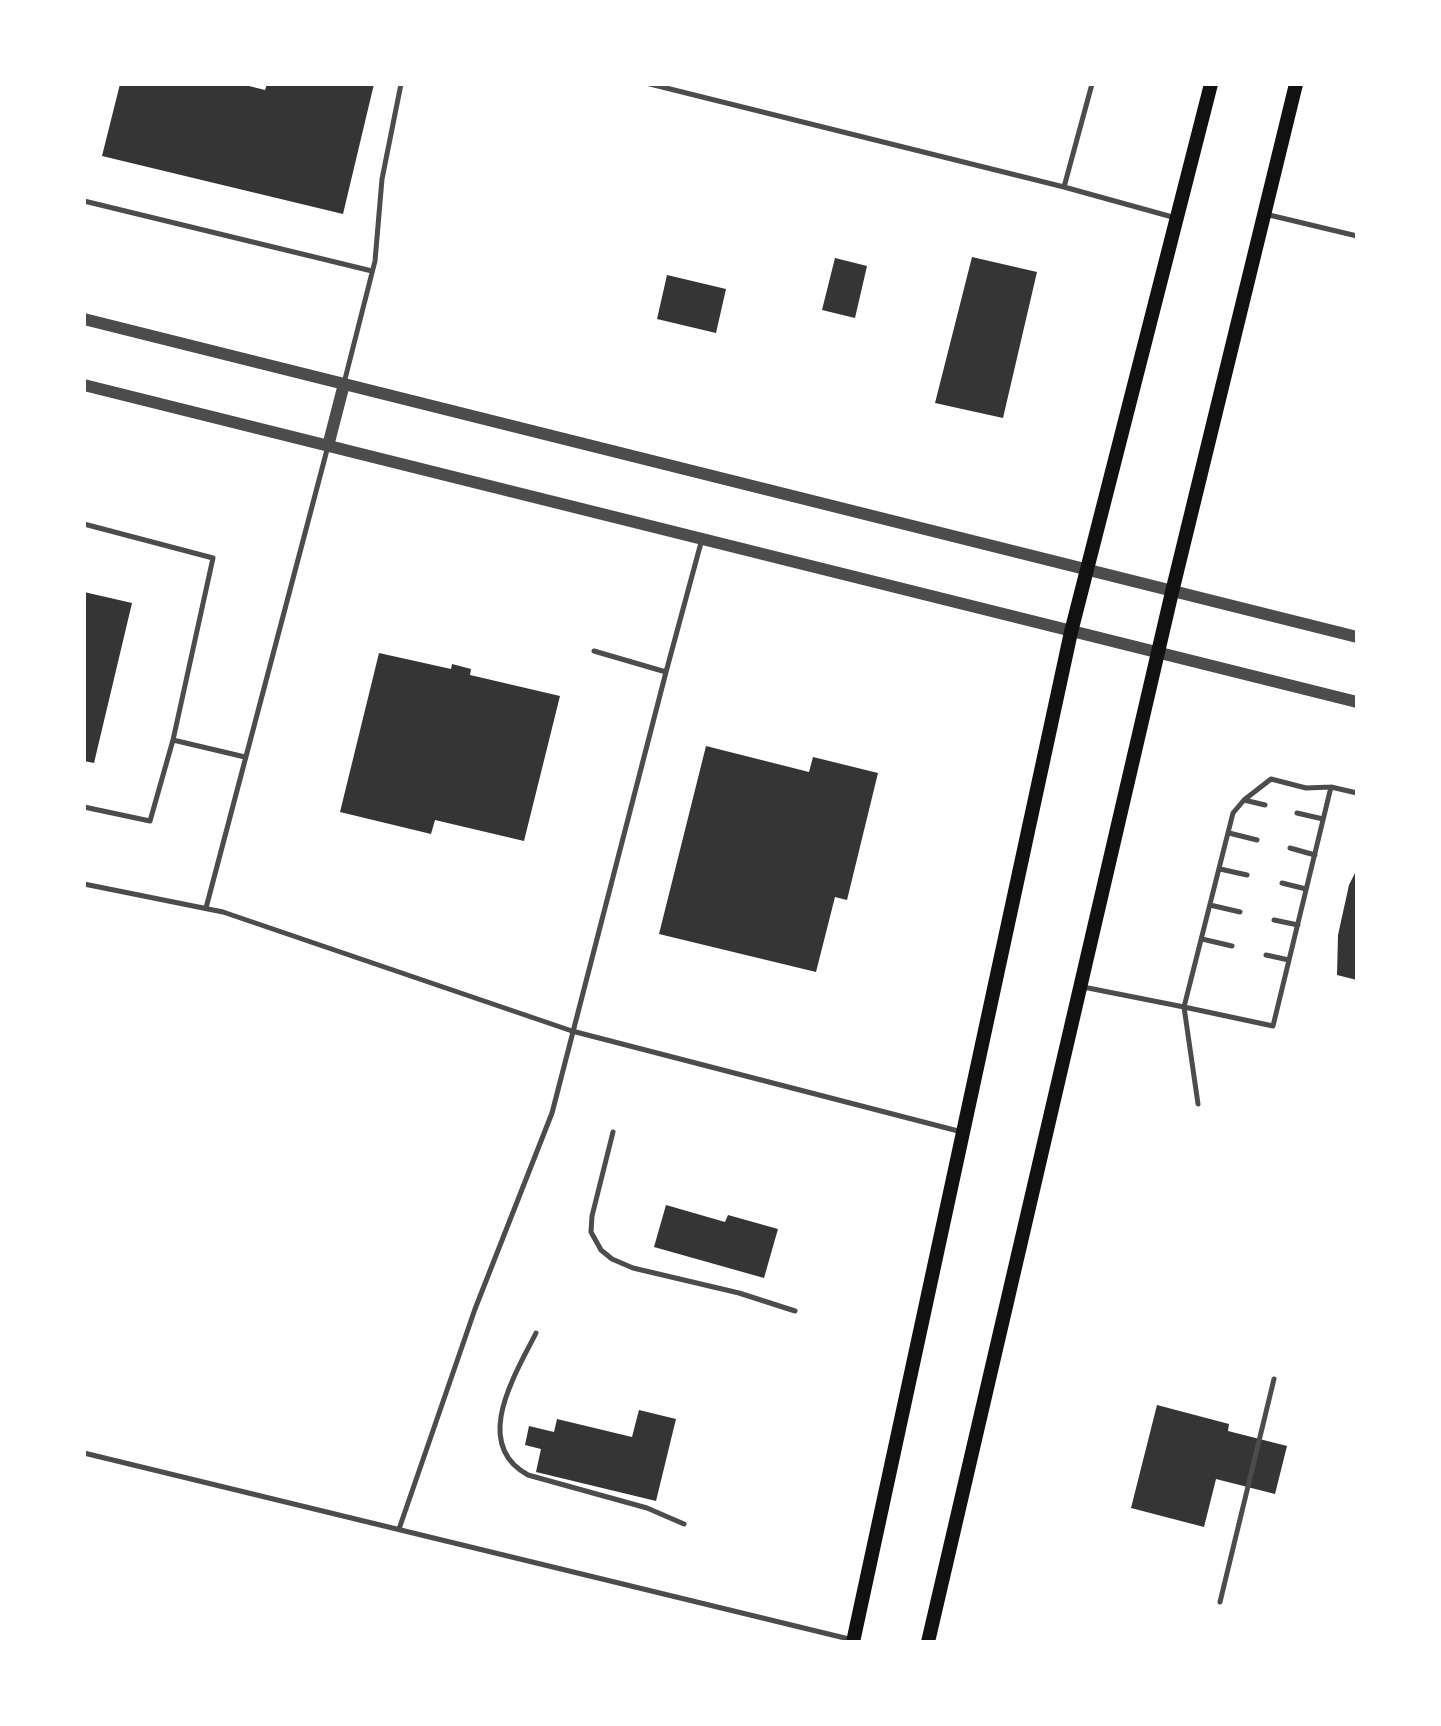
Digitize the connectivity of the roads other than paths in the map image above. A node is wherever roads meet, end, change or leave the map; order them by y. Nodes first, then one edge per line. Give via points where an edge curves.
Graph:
1 (401, 84) edge
2 (650, 84) edge
3 (1092, 84) edge
4 (1211, 84) edge
5 (1296, 84) edge
6 (1064, 187) junction
7 (84, 201) edge
8 (1265, 214) junction
9 (1176, 218) junction
10 (1357, 236) edge
11 (372, 271) junction
12 (84, 319) edge
13 (344, 384) junction
14 (84, 386) edge
15 (328, 446) junction
16 (84, 524) edge
17 (702, 540) junction
18 (1086, 570) junction
19 (1172, 592) junction
20 (1071, 632) junction
21 (1357, 637) edge
22 (594, 651) dead end
23 (1158, 653) junction
24 (666, 672) junction
25 (1357, 702) edge
26 (173, 740) junction
27 (245, 757) junction
28 (1331, 787) junction
29 (1357, 793) edge
30 (1244, 800) junction
31 (1265, 806) dead end
32 (84, 807) edge
33 (1297, 813) dead end
34 (1323, 819) junction
35 (1229, 833) junction
36 (1257, 840) dead end
37 (1290, 848) dead end
38 (1315, 855) junction
39 (1220, 869) junction
40 (1247, 875) dead end
41 (1282, 883) dead end
42 (84, 884) edge
43 (1306, 889) junction
44 (1210, 905) junction
45 (206, 908) junction
46 (1240, 912) dead end
47 (1274, 920) dead end
48 (1298, 925) junction
49 (1202, 939) junction
50 (1232, 946) dead end
51 (1266, 955) dead end
52 (1289, 960) junction
53 (1081, 986) junction
54 (1184, 1007) junction
55 (572, 1031) junction
56 (1198, 1104) dead end
57 (612, 1132) dead end
58 (963, 1133) junction
59 (795, 1311) dead end
60 (536, 1333) dead end
61 (1274, 1379) dead end
62 (84, 1453) edge
63 (684, 1524) dead end
64 (399, 1529) junction
65 (1220, 1602) dead end
66 (853, 1641) edge
67 (928, 1642) edge

1 - 11 lane via 382,179
2 - 6 lane
3 - 6 lane
4 - 9 main road
5 - 8 main road
6 - 9 lane
7 - 11 lane
8 - 10 lane
8 - 19 main road
9 - 18 main road
11 - 13 lane
12 - 13 street
13 - 15 street
13 - 18 street
14 - 15 street
15 - 17 street
15 - 27 lane
16 - 26 lane via 214,558
17 - 20 street
17 - 24 lane
18 - 19 street
18 - 20 main road
19 - 21 street
19 - 23 main road
20 - 23 street
20 - 58 main road
22 - 24 lane
23 - 25 street
23 - 53 main road
24 - 55 lane
26 - 27 lane
26 - 32 lane via 150,821
27 - 45 lane
28 - 29 lane
28 - 30 lane via 1306,788 1271,779
28 - 34 lane
30 - 31 lane
30 - 35 lane via 1233,813
33 - 34 lane
34 - 38 lane
35 - 36 lane
35 - 39 lane
37 - 38 lane
38 - 43 lane
39 - 40 lane
39 - 44 lane
41 - 43 lane
42 - 45 lane
43 - 48 lane
44 - 46 lane
44 - 49 lane
45 - 55 lane
47 - 48 lane
48 - 52 lane
49 - 50 lane
49 - 54 lane
51 - 52 lane
52 - 54 lane via 1273,1026
53 - 54 lane
53 - 67 main road
54 - 56 lane
55 - 58 lane
55 - 64 lane via 552,1113 475,1309
57 - 59 lane via 592,1216 591,1232 601,1250 634,1268
58 - 66 main road
60 - 63 lane via 499,1426 500,1442 512,1464 528,1475 647,1508
61 - 65 lane
62 - 64 lane
64 - 66 lane

